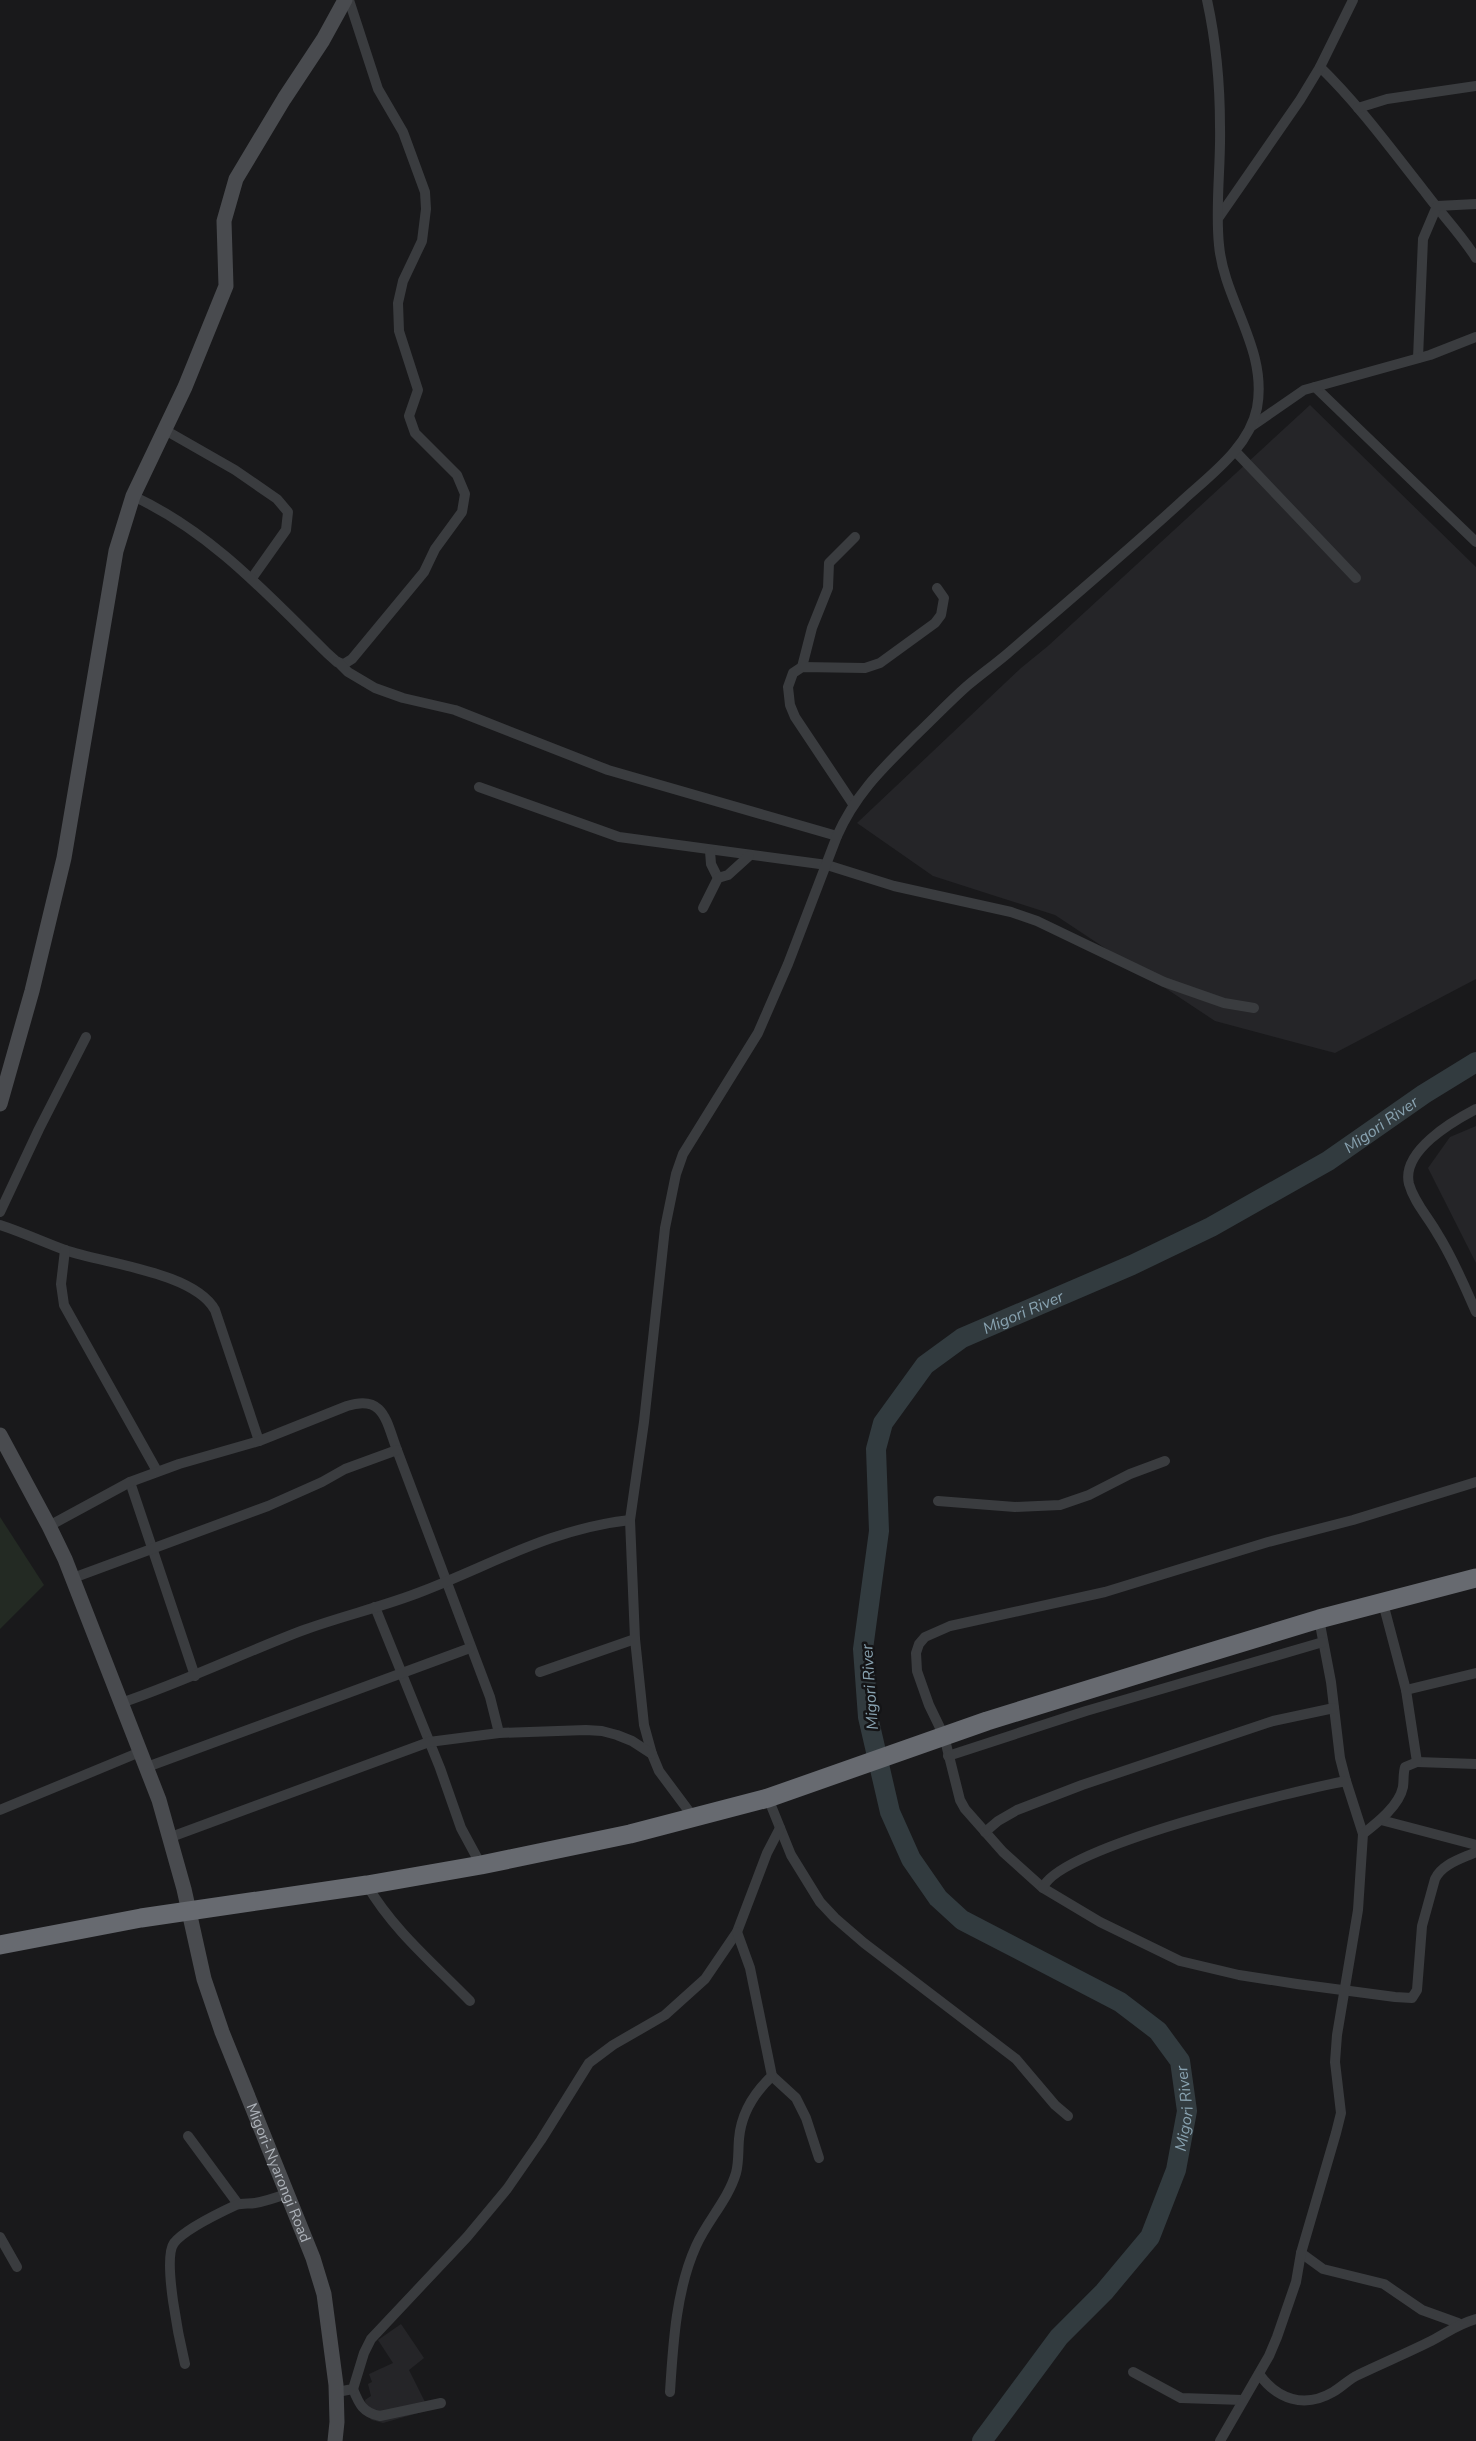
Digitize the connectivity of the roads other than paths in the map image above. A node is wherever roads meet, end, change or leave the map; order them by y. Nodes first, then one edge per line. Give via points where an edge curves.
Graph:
1 (347, 0) edge
2 (1207, 0) edge
3 (1353, 0) edge
4 (1320, 67) junction
5 (1476, 86) edge
6 (1358, 108) junction
7 (1476, 204) edge
8 (1436, 206) junction
9 (1219, 216) junction
10 (1476, 258) edge
11 (1476, 337) edge
12 (1418, 358) junction
13 (1315, 387) junction
14 (1252, 426) junction
15 (165, 430) junction
16 (1235, 451) junction
17 (133, 496) junction
18 (855, 537) dead end
19 (1476, 542) edge
20 (252, 578) junction
21 (1356, 578) dead end
22 (937, 588) dead end
23 (337, 662) junction
24 (802, 667) junction
25 (479, 788) dead end
26 (853, 804) junction
27 (837, 836) junction
28 (710, 851) junction
29 (749, 856) junction
30 (827, 865) junction
31 (718, 878) junction
32 (703, 908) dead end
33 (1254, 1008) dead end
34 (86, 1037) dead end
35 (0, 1104) edge
36 (1476, 1109) edge
37 (0, 1212) edge
38 (0, 1225) edge
39 (65, 1250) junction
40 (1476, 1312) edge
41 (0, 1435) edge
42 (259, 1441) junction
43 (397, 1450) junction
44 (1165, 1461) dead end
45 (157, 1471) junction
46 (130, 1482) junction
47 (1476, 1482) edge
48 (938, 1501) dead end
49 (630, 1520) junction
50 (49, 1526) junction
51 (153, 1550) junction
52 (73, 1578) junction
53 (1476, 1578) edge
54 (446, 1581) junction
55 (1383, 1603) junction
56 (375, 1607) junction
57 (1319, 1619) junction
58 (635, 1639) junction
59 (1323, 1642) junction
60 (470, 1648) junction
61 (401, 1672) junction
62 (540, 1672) dead end
63 (1476, 1673) edge
64 (195, 1676) junction
65 (1406, 1690) junction
66 (122, 1703) junction
67 (1334, 1708) junction
68 (499, 1733) junction
69 (944, 1736) junction
70 (429, 1742) junction
71 (140, 1752) junction
72 (652, 1754) junction
73 (948, 1756) junction
74 (1417, 1762) junction
75 (1476, 1764) edge
76 (147, 1766) junction
77 (1346, 1781) junction
78 (768, 1798) junction
79 (0, 1810) edge
80 (694, 1818) junction
81 (1381, 1820) junction
82 (780, 1828) junction
83 (985, 1832) junction
84 (1363, 1834) junction
85 (171, 1837) junction
86 (1476, 1845) edge
87 (1476, 1852) edge
88 (481, 1865) junction
89 (368, 1885) junction
90 (1043, 1888) junction
91 (189, 1911) junction
92 (737, 1932) junction
93 (0, 1945) edge
94 (1344, 1990) junction
95 (470, 2001) dead end
96 (772, 2076) junction
97 (1068, 2116) dead end
98 (188, 2136) dead end
99 (819, 2158) dead end
100 (289, 2193) junction
101 (238, 2204) junction
102 (0, 2237) edge
103 (1301, 2254) junction
104 (17, 2267) dead end
105 (1476, 2318) edge
106 (1458, 2324) junction
107 (185, 2364) dead end
108 (1133, 2372) dead end
109 (1259, 2374) junction
110 (353, 2389) junction
111 (337, 2392) junction
112 (670, 2392) dead end
113 (1243, 2400) junction
114 (441, 2403) dead end
115 (335, 2441) edge
116 (1220, 2441) edge

1 - 15 street via 236,179 224,222 226,286 207,338
1 - 23 street via 378,89 403,132 425,192 422,241 402,281 398,303 402,344 417,385 409,416 415,433 457,475 465,494 462,512 424,572 352,659 344,664
2 - 9 street via 1216,63 1220,127
3 - 4 street
4 - 6 street
4 - 9 street via 1275,139
5 - 6 street via 1387,99
6 - 8 street
7 - 8 street
8 - 10 street
8 - 12 street via 1423,239
9 - 14 street via 1221,262 1249,335 1259,384
11 - 12 street
12 - 13 street
13 - 14 street via 1295,395
13 - 19 street
14 - 16 street
15 - 17 street
15 - 20 street via 235,470 277,499 288,512 286,530
16 - 21 street
16 - 26 street via 1157,524 968,685 877,774
17 - 20 street via 188,526
17 - 35 street via 116,551 64,858 32,991
18 - 24 street via 829,563 828,588 812,628
20 - 23 street
22 - 24 street via 944,598 941,615 889,658 864,668
23 - 27 street via 375,688 455,710 608,770
24 - 26 street via 793,672 788,687 790,705
25 - 28 street via 620,838
26 - 27 street
27 - 30 street
28 - 29 street
28 - 31 street via 711,864
29 - 30 street
29 - 31 street via 728,875
30 - 33 street via 886,884 1037,921 1164,982 1224,1003
30 - 49 street via 758,1033 695,1132 676,1174 665,1228
31 - 32 street
34 - 37 street
36 - 40 street via 1446,1126 1421,1149 1413,1160 1408,1181 1450,1256
38 - 39 street
39 - 42 street via 184,1284 210,1302
39 - 45 street via 61,1284 64,1305
41 - 50 street, Migori-Nyarongi Road
42 - 43 street via 324,1414 366,1402 381,1411
42 - 45 street
43 - 51 street via 345,1469 268,1506
43 - 54 street
44 - 48 street via 1060,1505 1016,1507
45 - 46 street
46 - 50 street
46 - 51 street
47 - 69 street via 1105,1592 935,1631 919,1644 915,1662 929,1705
49 - 54 street via 569,1531
49 - 58 street
50 - 52 street, Migori-Nyarongi Road
51 - 52 street
51 - 64 street
52 - 66 street, Migori-Nyarongi Road
53 - 55 highway
54 - 56 street
54 - 60 street
55 - 57 highway
55 - 65 street
56 - 61 street
56 - 64 street via 301,1631
57 - 59 street
57 - 69 highway
58 - 62 street
58 - 72 street via 644,1725
59 - 67 street
59 - 73 street via 1094,1708
60 - 61 street
60 - 68 street via 490,1697
61 - 70 street
61 - 76 street
63 - 65 street
64 - 66 street
65 - 74 street
66 - 71 street, Migori-Nyarongi Road
67 - 77 street
67 - 83 street via 1273,1721 1099,1779 1017,1810
68 - 70 street
68 - 72 street via 602,1731 632,1741
69 - 73 street
69 - 78 highway
70 - 85 street
70 - 88 street via 461,1828
71 - 76 street, Migori-Nyarongi Road
71 - 79 street
72 - 80 street via 659,1770
73 - 83 street via 965,1809
74 - 75 street
74 - 81 street via 1405,1767 1401,1794
76 - 85 street, Migori-Nyarongi Road
77 - 84 street
77 - 90 street via 1301,1790 1107,1847 1058,1871
78 - 80 highway
78 - 82 street
80 - 88 highway
81 - 84 street
81 - 86 street
82 - 92 street
82 - 97 street via 805,1879 835,1918 1016,2059
83 - 90 street
84 - 94 street via 1358,1910
85 - 91 street, Migori-Nyarongi Road
87 - 94 street via 1444,1867 1434,1880 1422,1926 1414,1996 1395,1997
88 - 89 highway
89 - 91 highway
89 - 95 street via 375,1899 414,1945
90 - 94 street via 1100,1922 1180,1961 1239,1974
91 - 93 highway
91 - 100 street, Migori-Nyarongi Road via 204,1979 219,2023
92 - 96 street via 750,1968
92 - 110 street via 705,1979 680,2004 649,2026 613,2044 589,2063 507,2189 467,2237 371,2339
94 - 103 street via 1335,2062 1341,2113
96 - 99 street via 796,2098
96 - 112 street via 749,2105 740,2126 736,2171 730,2188 696,2245 687,2267 676,2325
98 - 101 street
100 - 101 street via 269,2200
100 - 111 street, Migori-Nyarongi Road via 324,2294
101 - 107 street via 183,2235 170,2249 176,2323
102 - 104 street
103 - 106 street via 1323,2269 1384,2284 1422,2310
103 - 109 street via 1287,2310
105 - 106 street
106 - 109 street via 1356,2376 1321,2398 1282,2397
108 - 113 street via 1181,2398
109 - 113 street
110 - 111 street
110 - 114 street via 360,2407 373,2415
111 - 115 street, Migori-Nyarongi Road
113 - 116 street

